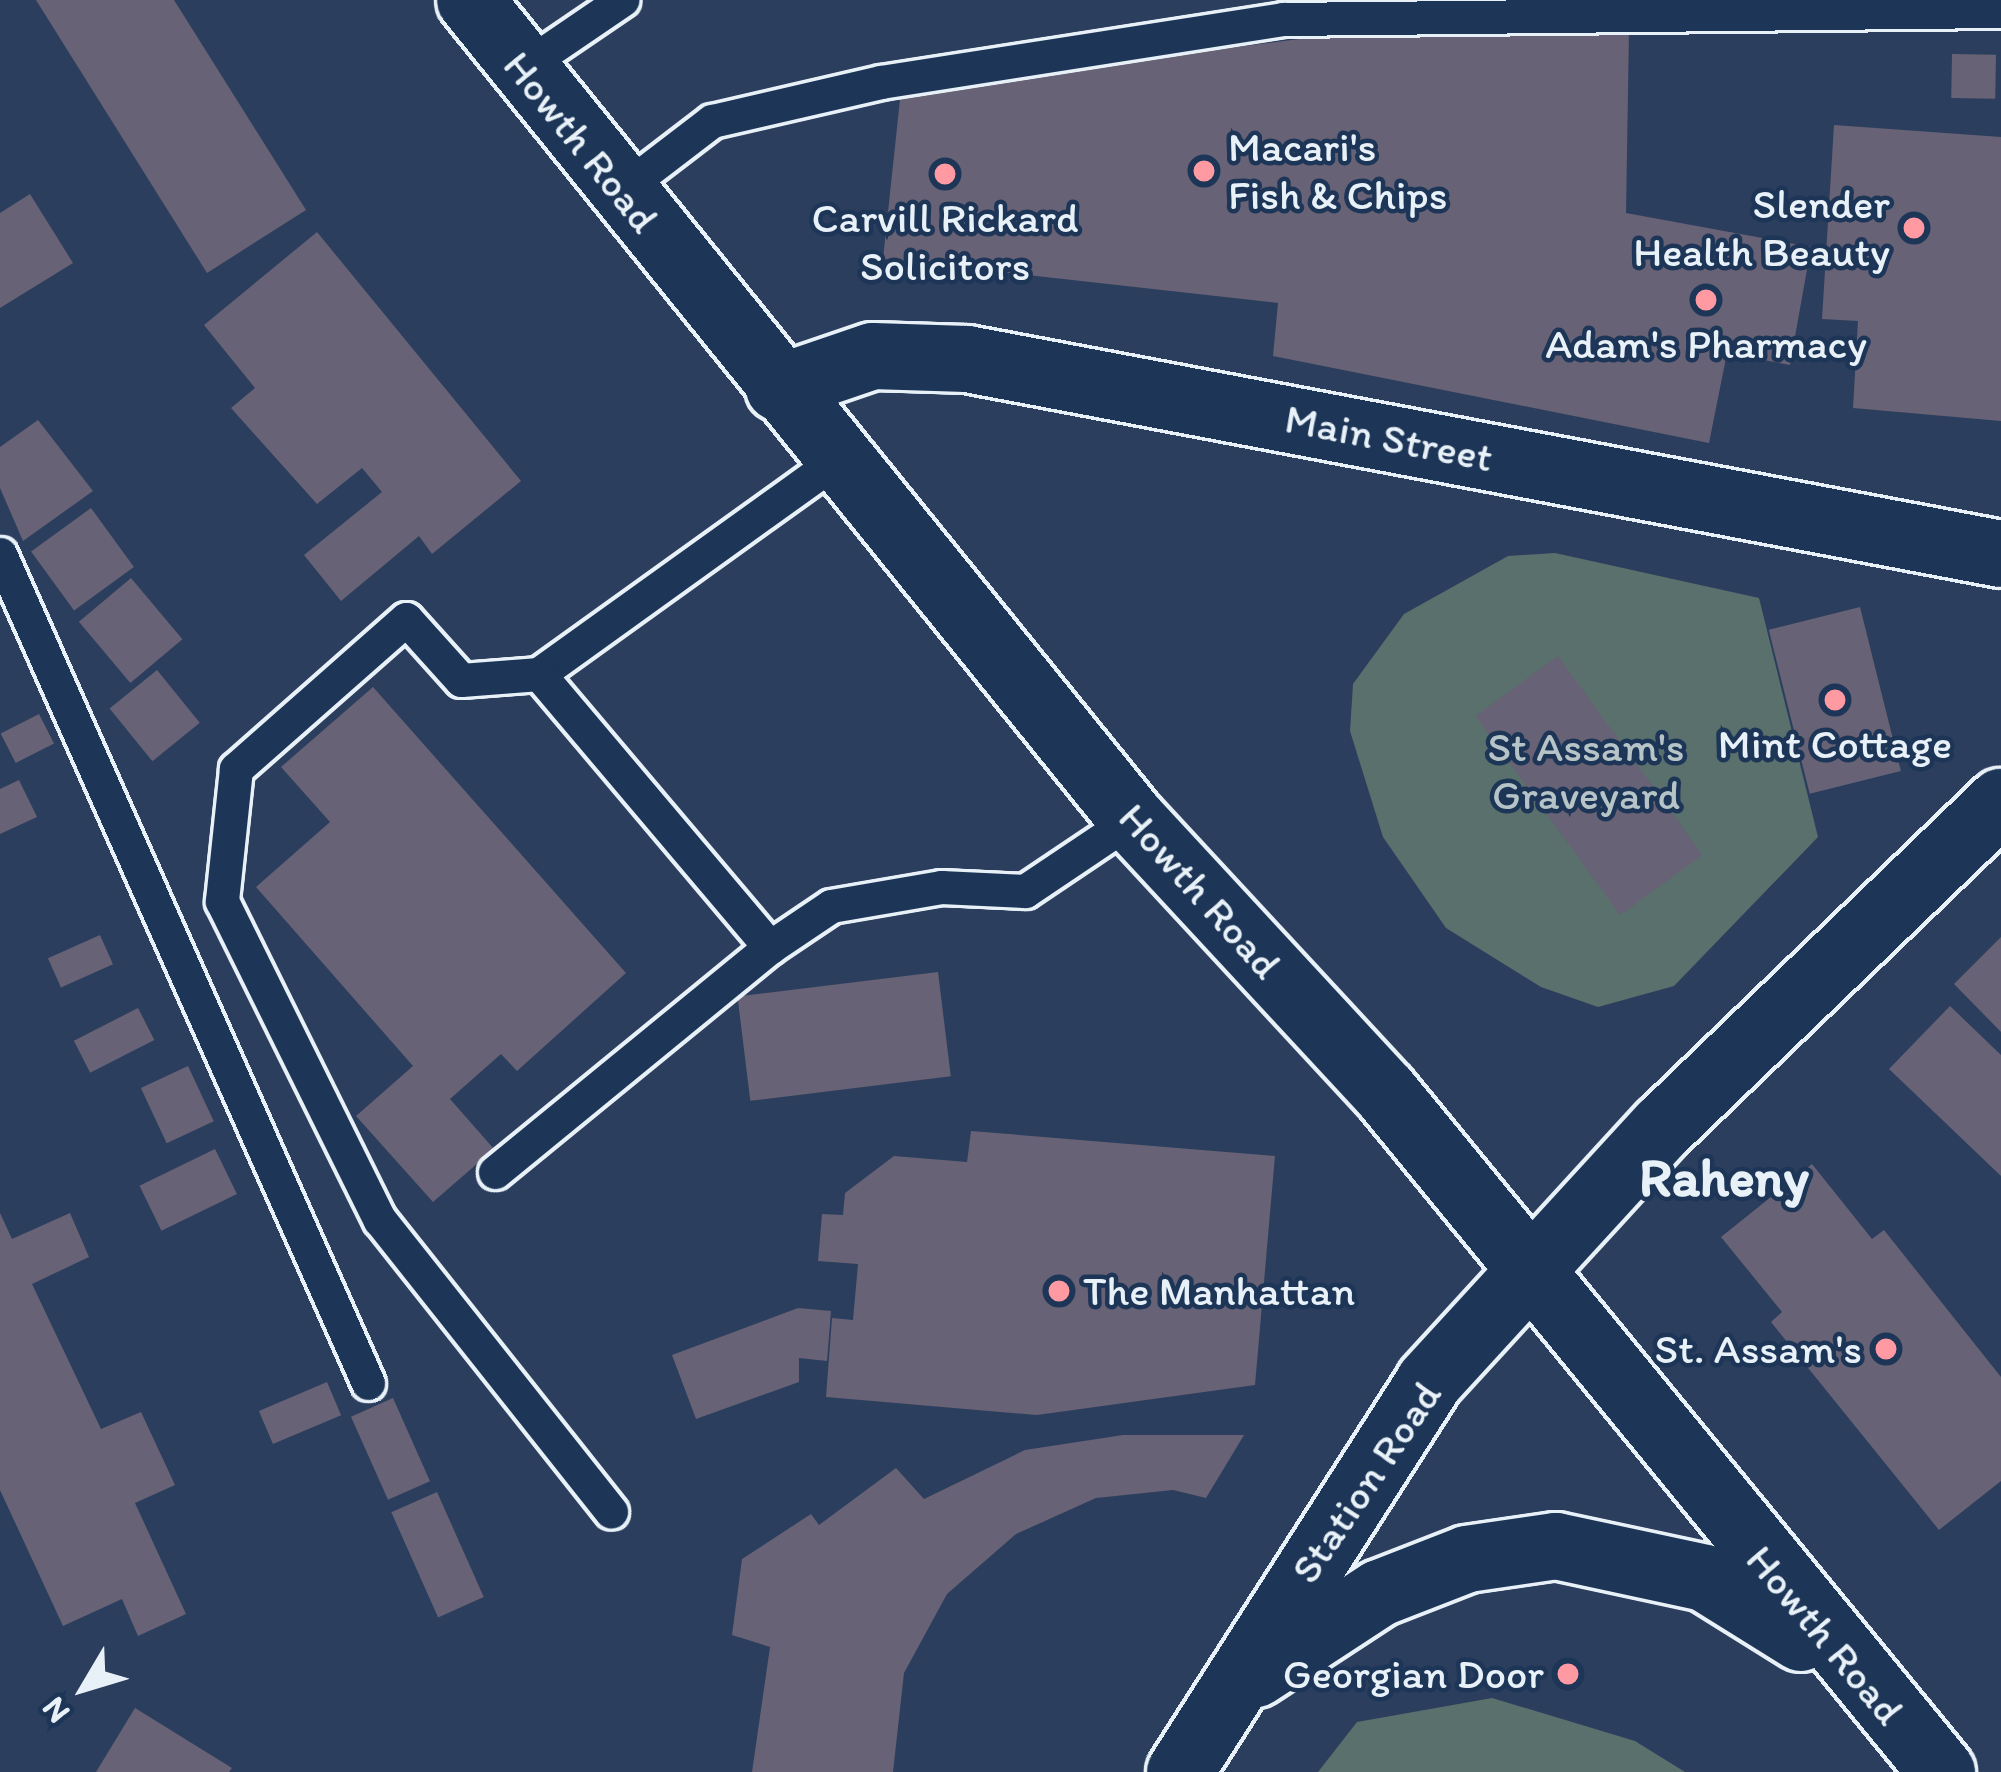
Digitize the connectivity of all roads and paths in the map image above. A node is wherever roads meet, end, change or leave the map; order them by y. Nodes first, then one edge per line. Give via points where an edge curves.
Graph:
1 (470, 0) edge
2 (622, 0) edge
3 (2001, 11) edge
4 (519, 70) junction
5 (619, 192) junction
6 (779, 388) junction
7 (838, 459) junction
8 (0, 554) edge
9 (2001, 554) edge
10 (539, 674) junction
11 (2001, 802) edge
12 (1132, 819) junction
13 (770, 947) junction
14 (495, 1172) dead end
15 (1534, 1272) junction
16 (368, 1383) dead end
17 (611, 1510) dead end
18 (1217, 1708) junction
19 (1923, 1750) edge
20 (1180, 1772) edge

1 - 4 main road, Howth Road
2 - 4 lane
3 - 5 lane via 1283,19 880,82 712,122
4 - 5 main road, Howth Road
5 - 6 main road, Howth Road
6 - 7 main road, Howth Road
6 - 9 main road, Main Street via 873,356 967,359
7 - 10 lane
7 - 12 main road, Howth Road
8 - 16 lane
10 - 13 lane
10 - 17 lane via 461,680 406,619 236,769 222,901 380,1220
11 - 15 main road via 1663,1127
12 - 13 lane via 1025,891 940,887 831,906
12 - 15 main road, Howth Road
13 - 14 lane
15 - 18 main road, Station Road via 1429,1382
15 - 19 main road, Howth Road
18 - 19 main road, Station Road via 1283,1649 1381,1593 1467,1559 1556,1546 1705,1578 1786,1625
18 - 20 main road, Station Road

